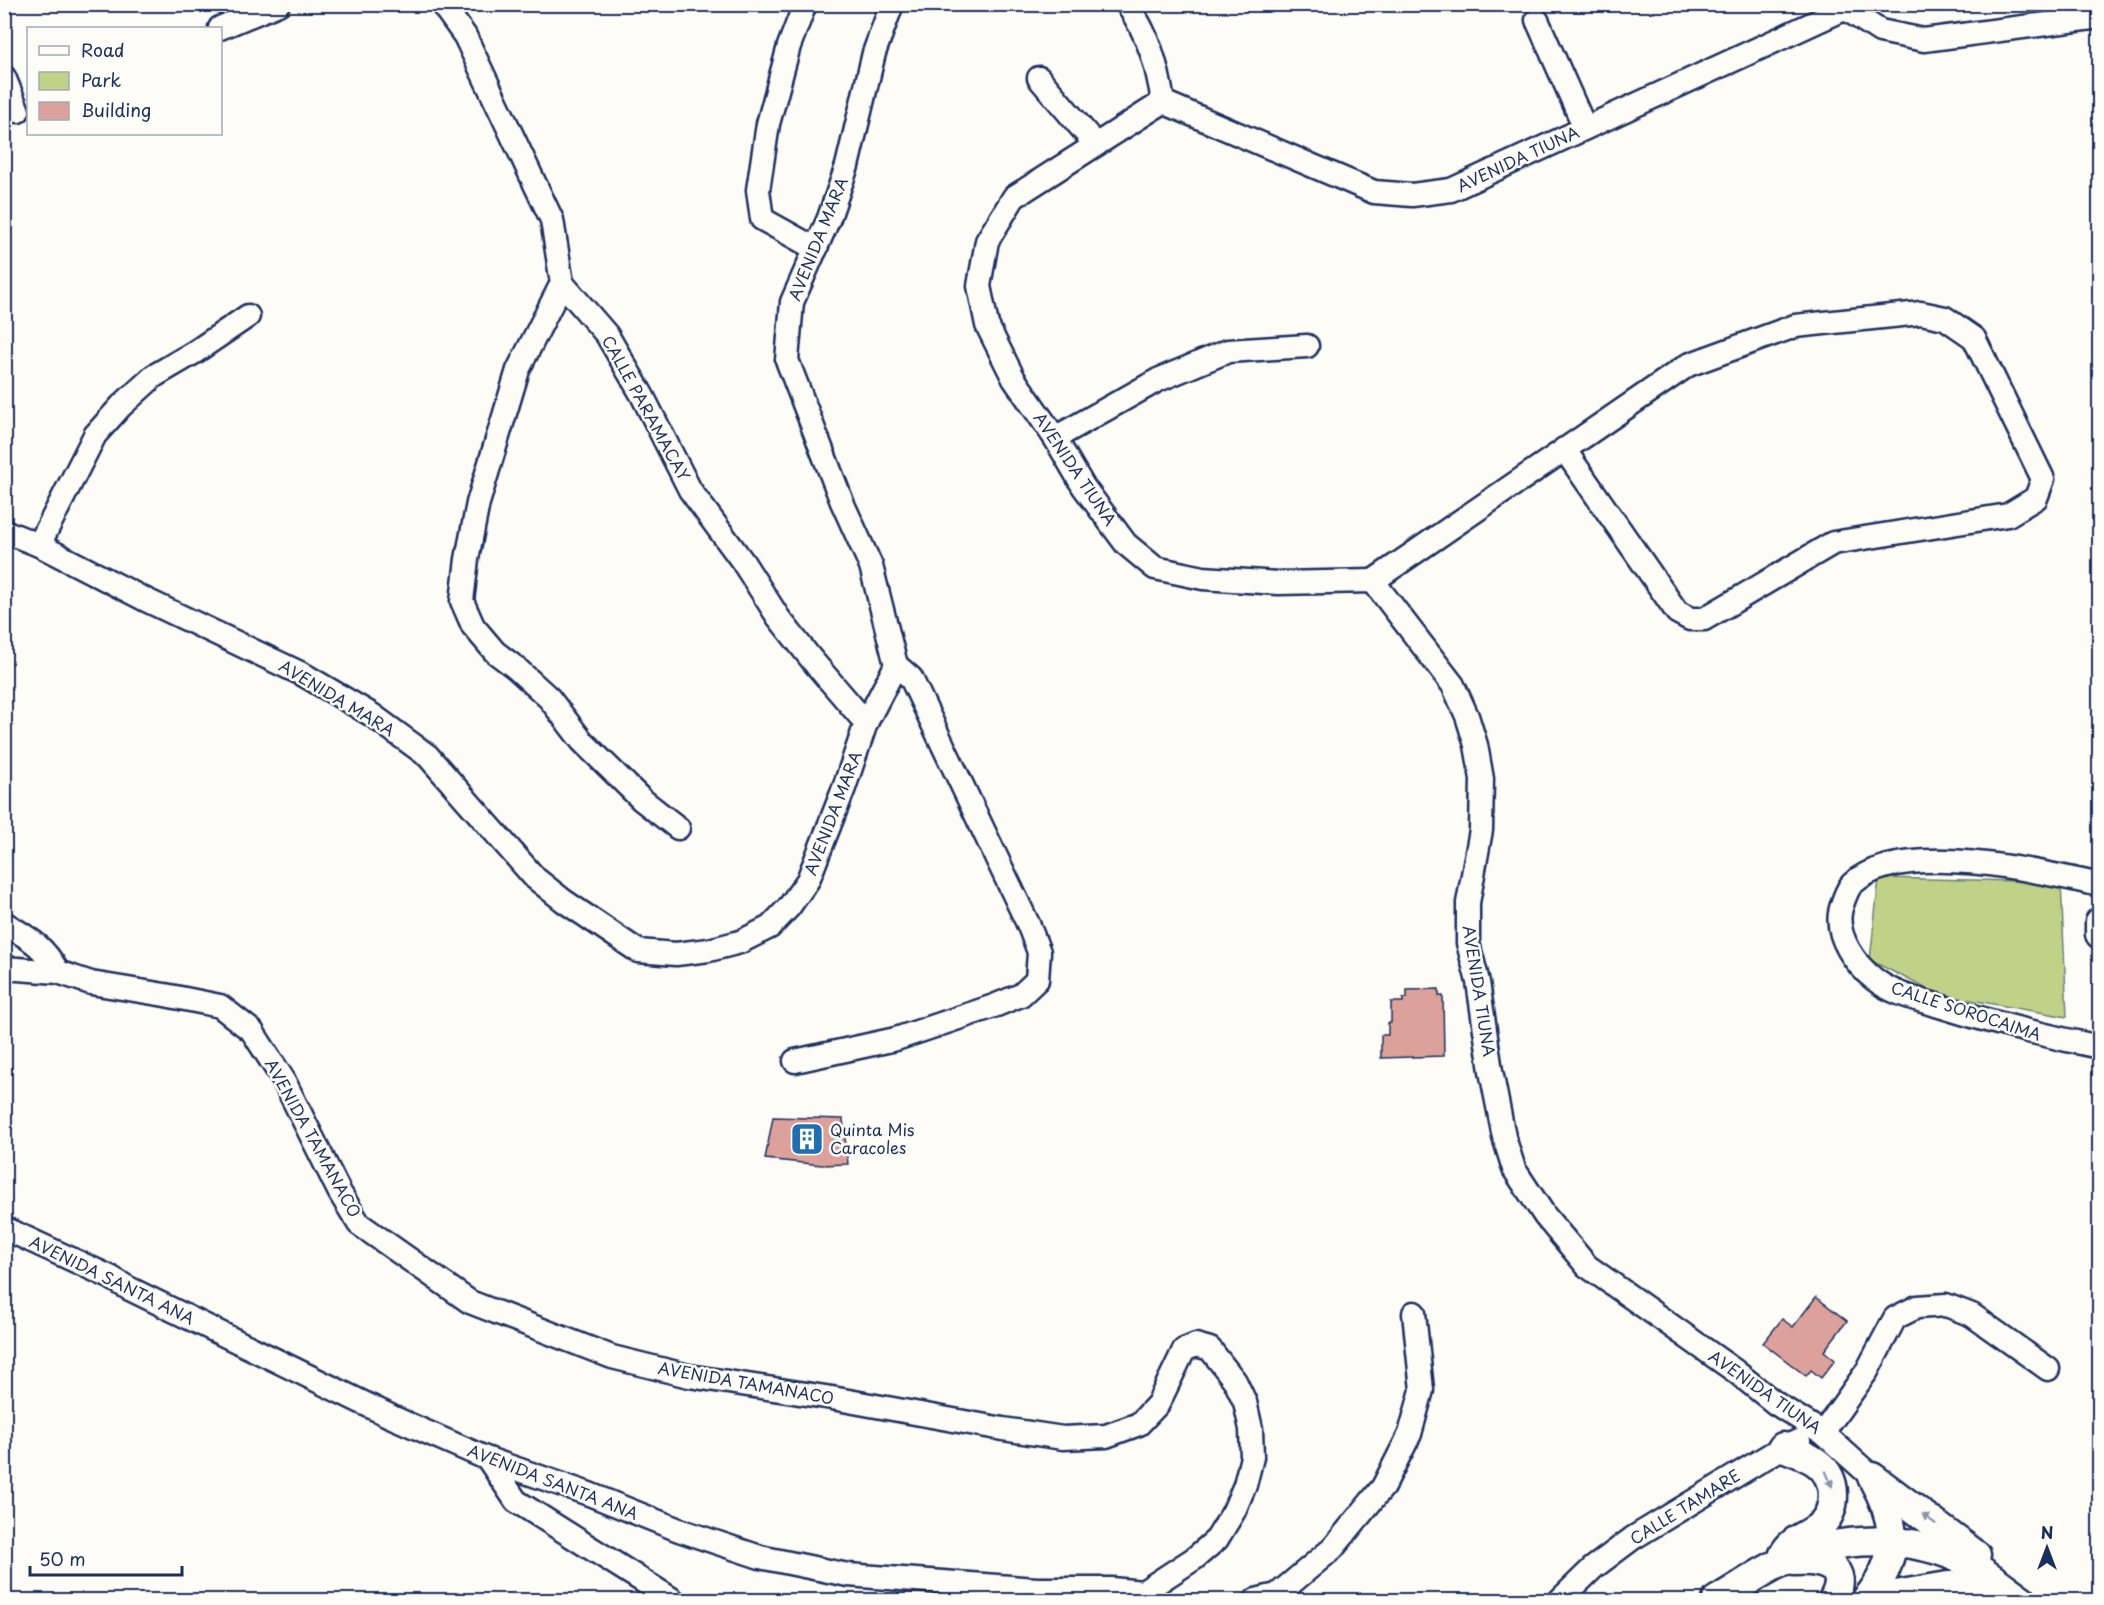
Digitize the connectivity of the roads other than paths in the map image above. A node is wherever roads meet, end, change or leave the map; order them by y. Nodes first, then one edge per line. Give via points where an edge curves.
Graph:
1 (278, 4) edge
2 (442, 4) edge
3 (805, 4) edge
4 (892, 4) edge
5 (1127, 4) edge
6 (1848, 6) edge
7 (2100, 17) edge
8 (1537, 20) dead end
9 (222, 27) edge
10 (4, 77) edge
11 (1039, 78) dead end
12 (1163, 102) junction
13 (17, 112) edge
14 (1585, 128) junction
15 (1096, 145) junction
16 (816, 249) junction
17 (562, 283) junction
18 (248, 316) dead end
19 (1307, 346) dead end
20 (1055, 438) junction
21 (1564, 449) junction
22 (4, 531) edge
23 (39, 545) junction
24 (1373, 581) junction
25 (896, 665) junction
26 (866, 723) junction
27 (678, 828) dead end
28 (2100, 885) edge
29 (4, 922) edge
30 (2100, 922) edge
31 (2100, 934) edge
32 (4, 968) edge
33 (58, 972) junction
34 (2100, 1047) edge
35 (795, 1061) dead end
36 (4, 1228) edge
37 (1414, 1313) dead end
38 (2048, 1369) dead end
39 (1823, 1433) junction
40 (1783, 1447) junction
41 (488, 1459) junction
42 (1872, 1477) junction
43 (1893, 1542) junction
44 (1780, 1562) junction
45 (2012, 1593) edge
46 (1147, 1596) edge
47 (673, 1600) edge
48 (1256, 1600) edge
49 (1560, 1600) edge
50 (1717, 1600) edge
51 (1833, 1600) edge
52 (1867, 1600) edge

1 - 9 street
2 - 17 street via 465,36 552,220
3 - 16 street via 768,124 758,190 762,219
4 - 16 street, AVENIDA MARA via 873,53 847,166
5 - 12 street via 1143,27 1158,70
6 - 7 street via 1880,31 1924,40
6 - 14 street, AVENIDA TIUNA
8 - 14 street
10 - 13 street
11 - 15 street
12 - 14 street, AVENIDA TIUNA via 1374,192 1412,195 1451,190
12 - 15 street, AVENIDA TIUNA
15 - 20 street, AVENIDA TIUNA via 1014,197 987,241 979,286 987,325 1014,379
16 - 25 street, AVENIDA MARA via 792,302 787,360 871,566
17 - 26 street, CALLE PARAMACAY via 607,335 690,490 778,616
17 - 27 street via 518,370 478,503 462,602 472,626 495,652 549,698 582,741 641,799
18 - 23 street via 154,376 121,406 95,435
19 - 20 street via 1228,351 1158,380
20 - 24 street, AVENIDA TIUNA via 1083,486 1126,544 1155,568 1203,578 1278,583
21 - 21 street via 1688,365 1795,326 1921,313 1945,318 1974,338 2043,479 2036,498 2008,515 1833,543 1704,619 1690,619 1677,612
21 - 24 street
22 - 23 street, AVENIDA MARA
23 - 26 street, AVENIDA MARA via 304,675 372,715 428,756 535,878 638,951 676,954 709,950 740,942 770,927 808,880
24 - 39 street, AVENIDA TIUNA via 1453,684 1476,745 1482,779 1481,831 1468,903 1468,943 1502,1126 1514,1169 1545,1216 1587,1266 1775,1403
25 - 26 street, AVENIDA MARA
25 - 35 street via 911,678 1029,926 1039,952 1036,980 1021,995 896,1039
28 - 34 street, CALLE SOROCAIMA via 2052,874 1957,862 1904,862 1875,869 1850,885 1840,913 1841,933 1856,961 1874,980 1903,994 1977,1018
29 - 33 street via 48,954
30 - 31 street
32 - 33 street, AVENIDA TAMANACO
33 - 46 street, AVENIDA TAMANACO via 92,983 220,1006 252,1031 283,1078 359,1224 470,1302 612,1358 689,1376 1063,1438 1106,1436 1139,1424 1158,1404 1184,1350 1196,1345 1210,1349 1235,1381 1245,1402 1252,1457 1245,1485 1218,1539
36 - 41 street, AVENIDA SANTA ANA via 392,1417
37 - 48 street via 1422,1390 1410,1434 1383,1487 1333,1548 1277,1595
38 - 39 street via 1972,1315 1946,1305 1917,1307 1895,1318 1867,1371
39 - 40 street, CALLE TAMARE
39 - 42 street, AVENIDA TIUNA
40 -> 44 street via 1824,1468 1831,1478 1833,1500 1826,1518 1788,1546
40 - 49 street, CALLE TAMARE via 1633,1538 1593,1568
41 - 46 street, AVENIDA SANTA ANA via 679,1530 771,1559 848,1575 1037,1589 1112,1589
41 - 47 street via 516,1501
42 - 43 street via 1890,1514
45 -> 42 street via 1980,1558
43 - 44 street via 1841,1545
43 - 45 street via 1940,1551 1969,1564
43 - 52 street via 1884,1575
44 - 50 street
44 - 51 street via 1827,1563 1838,1575
45 - 52 street via 1948,1586

